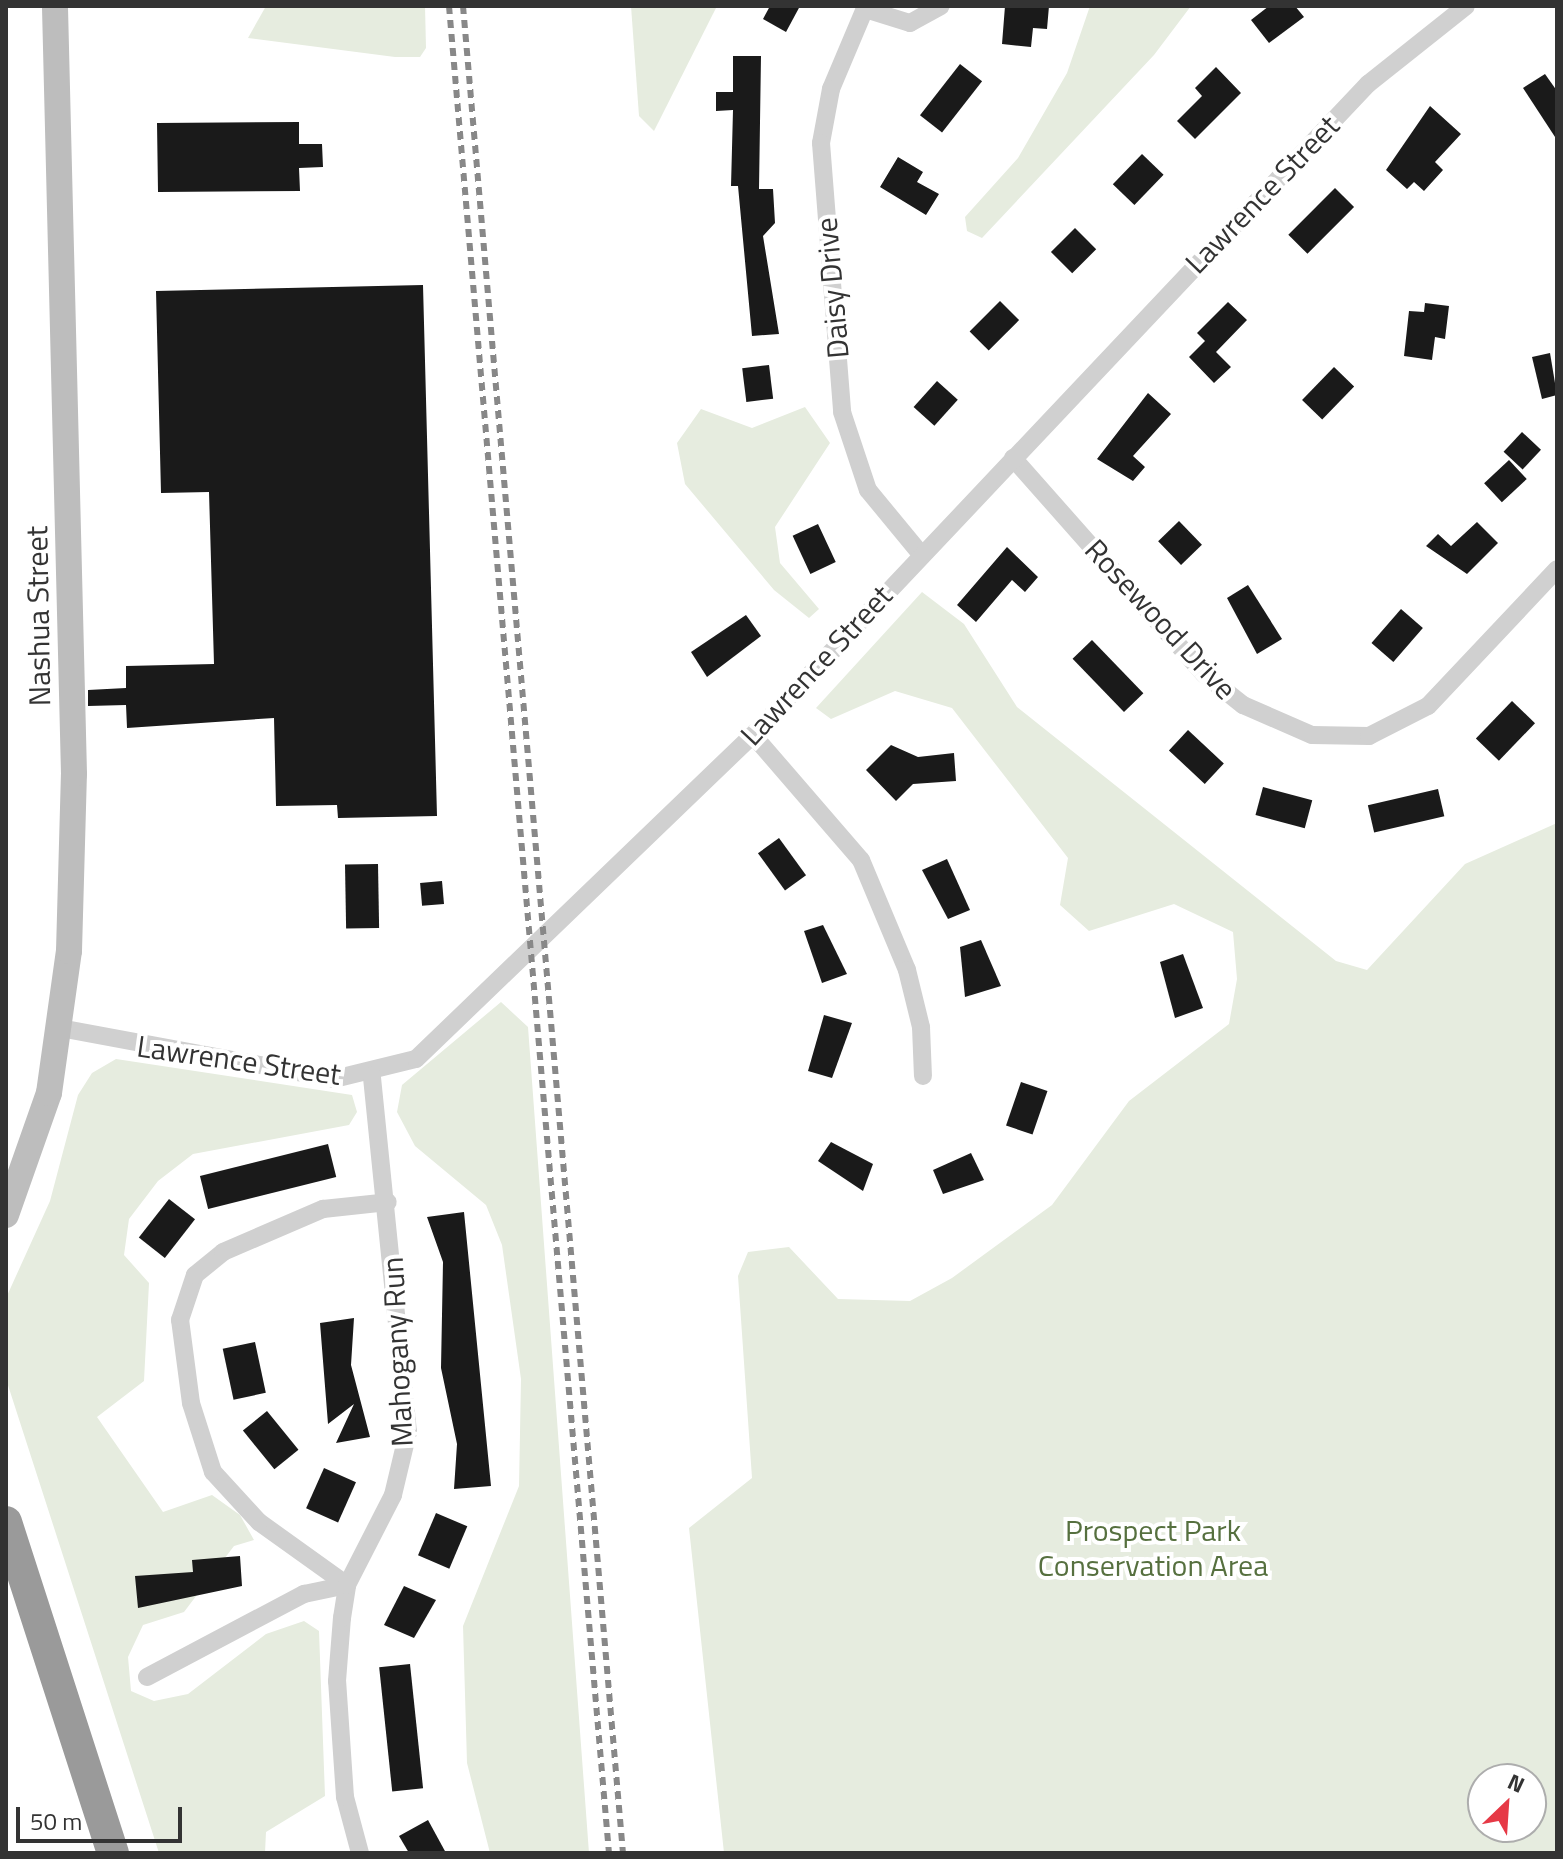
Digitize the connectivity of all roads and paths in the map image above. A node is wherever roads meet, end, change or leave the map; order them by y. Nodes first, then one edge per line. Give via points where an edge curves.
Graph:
1 (55, 6) edge
2 (941, 6) edge
3 (1466, 6) edge
4 (866, 7) edge
5 (1013, 458) junction
6 (920, 553) junction
7 (1557, 569) edge
8 (753, 735) junction
9 (60, 1028) junction
10 (372, 1076) junction
11 (923, 1076) dead end
12 (388, 1202) junction
13 (6, 1215) edge
14 (6, 1522) edge
15 (347, 1585) junction
16 (147, 1677) dead end
17 (113, 1853) edge
18 (360, 1853) edge

1 - 9 main road, Nashua Street via 74,774
2 - 4 street, Daisy Drive via 910,23
3 - 5 street, Lawrence Street via 1368,84
4 - 6 street, Daisy Drive via 831,89 821,143 842,412 868,490
5 - 6 street, Lawrence Street
5 - 7 street, Rosewood Drive via 1204,674 1243,705 1312,735 1369,736 1428,706
6 - 8 street, Lawrence Street
8 - 10 street, Lawrence Street via 437,1045
8 - 11 street via 861,860 907,970 921,1027
9 - 10 street, Lawrence Street via 306,1076
9 - 13 main road, Nashua Street via 49,1093
10 - 12 street, Mahogany Run
12 - 15 street, Mahogany Run via 408,1432 393,1495
12 - 15 street via 323,1209 223,1252 195,1275 180,1320 191,1403 213,1472 259,1522
14 - 17 highway
15 - 16 street via 304,1594
15 - 18 street, Mahogany Run via 337,1681 345,1797

